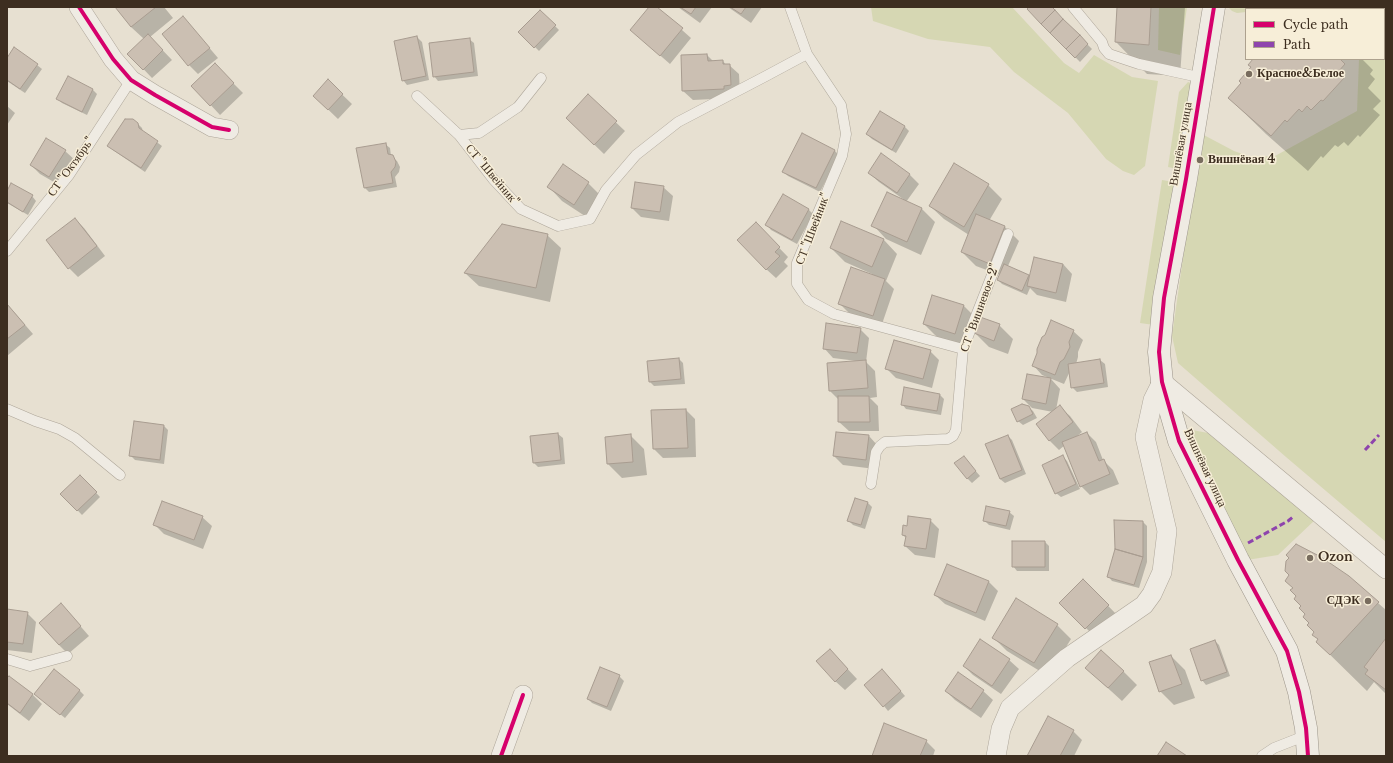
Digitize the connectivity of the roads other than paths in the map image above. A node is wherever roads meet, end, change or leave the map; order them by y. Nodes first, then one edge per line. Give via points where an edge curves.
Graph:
1 (79, 7) edge
2 (790, 7) edge
3 (1073, 7) edge
4 (1214, 7) edge
5 (807, 54) junction
6 (541, 78) dead end
7 (1203, 78) junction
8 (131, 80) junction
9 (417, 96) dead end
10 (229, 130) dead end
11 (459, 135) junction
12 (1008, 234) dead end
13 (7, 251) edge
14 (962, 349) junction
15 (1162, 382) junction
16 (7, 409) edge
17 (120, 475) dead end
18 (871, 484) dead end
19 (1386, 569) edge
20 (67, 656) dead end
21 (7, 659) edge
22 (523, 695) dead end
23 (1307, 746) edge
24 (501, 756) edge
25 (996, 756) edge
26 (1262, 756) edge

1 - 8 street via 113,59
2 - 5 lane, СТ "Швейник"
3 - 7 lane via 1109,54 1139,64
4 - 7 street, Вишнёвая улица
5 - 11 lane, СТ "Швейник" via 678,122 636,155 606,190 590,219 558,226 521,209 493,179
5 - 14 lane, СТ "Швейник" via 841,105 846,134 842,156 797,263 797,284 808,300 834,314
6 - 11 lane via 518,107 479,133
7 - 15 street, Вишнёвая улица via 1164,298 1159,352
8 - 10 street via 212,127
8 - 13 lane, СТ "Октябрь" via 69,174
9 - 11 lane, СТ "Швейник"
12 - 14 lane, СТ "Вишневое-2"
14 - 18 lane, СТ "Вишневое-2" via 956,430 953,436 948,439 886,442 876,452
15 - 19 street, Вишнёвая улица
15 - 23 street, Вишнёвая улица via 1179,441 1286,651 1299,692
15 - 25 street via 1153,400 1145,437 1167,531 1162,572 1144,606 1066,658 1010,708 1001,729
16 - 17 lane via 58,428 75,438
20 - 21 lane via 30,666
22 - 24 street
23 - 26 lane via 1274,748

